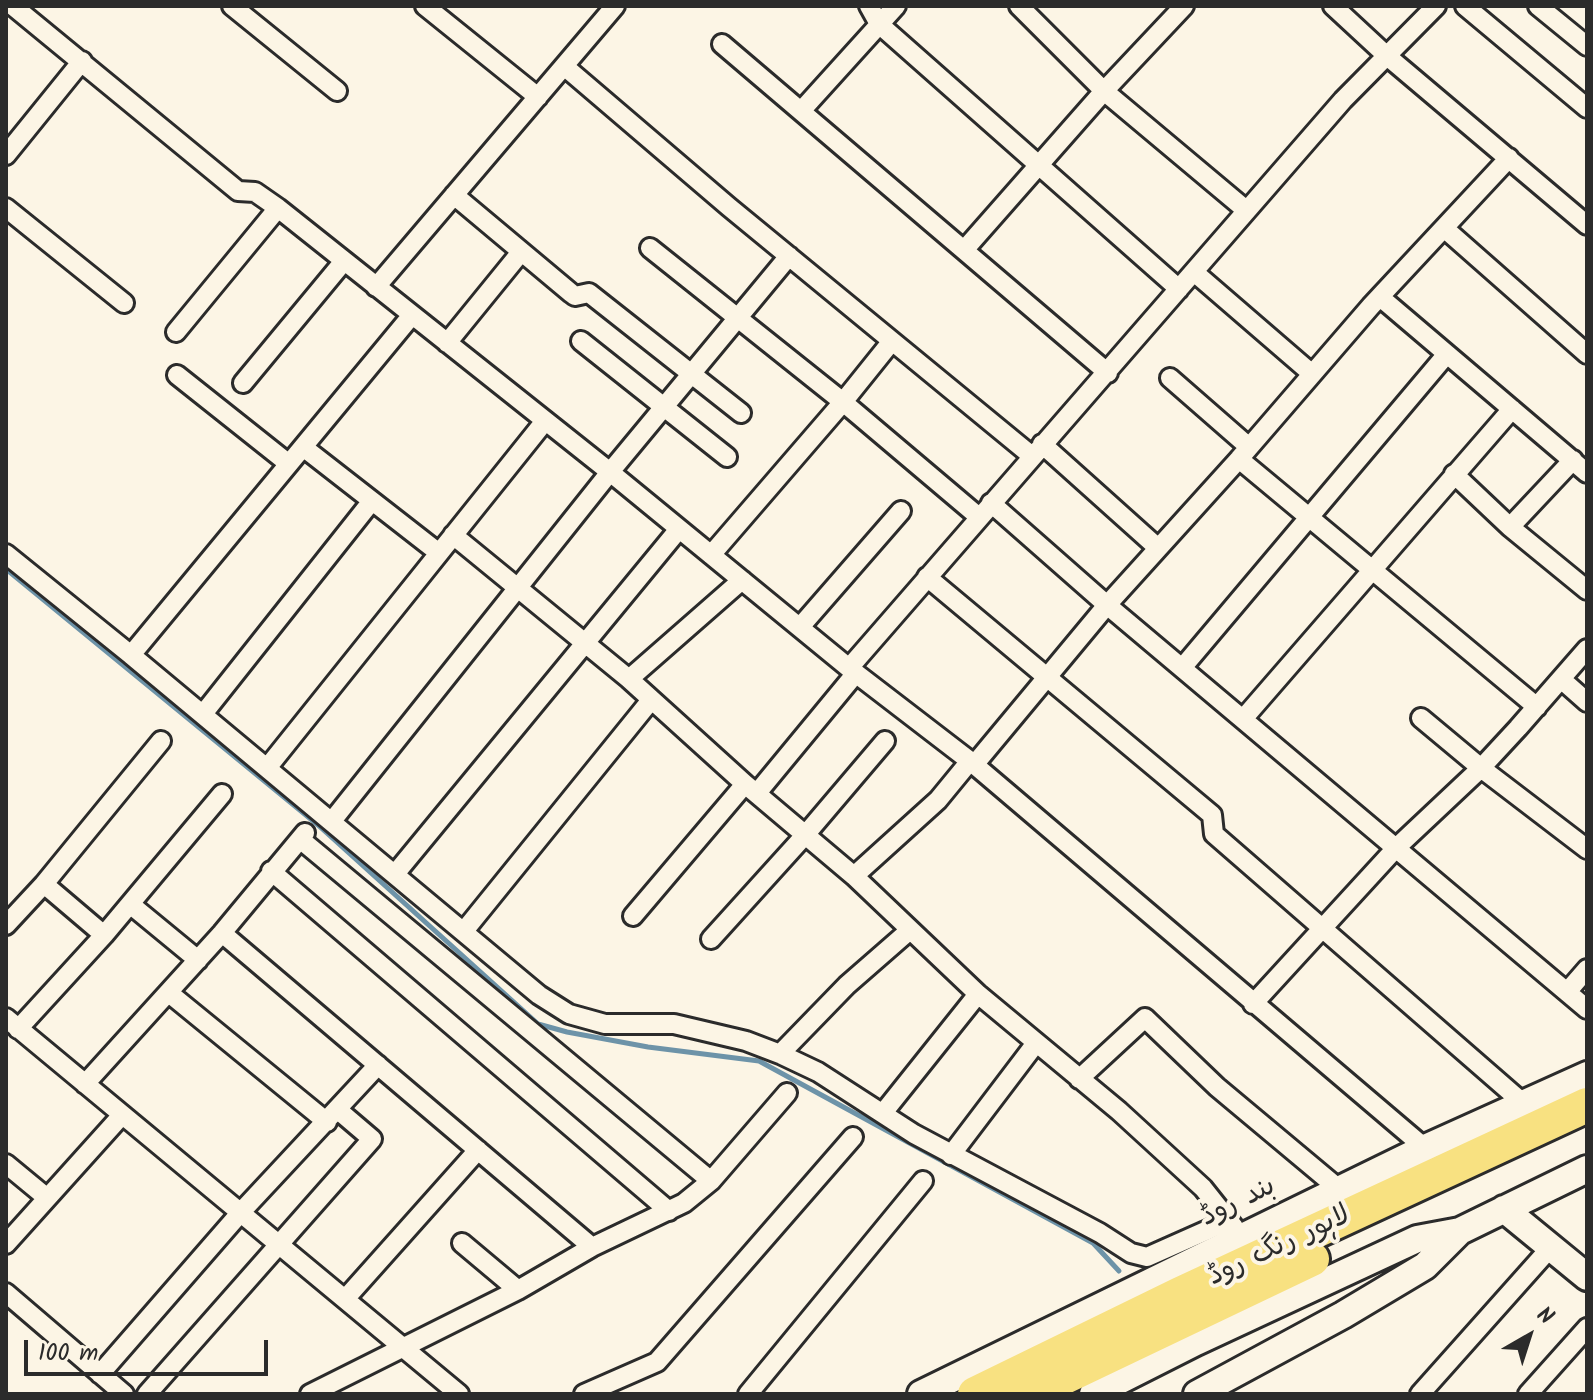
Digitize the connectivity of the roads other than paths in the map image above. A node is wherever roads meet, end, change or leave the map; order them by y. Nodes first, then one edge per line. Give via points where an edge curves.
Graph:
1 (13, 6) edge
2 (232, 6) edge
3 (425, 6) edge
4 (869, 6) edge
5 (896, 6) edge
6 (1019, 6) edge
7 (1184, 6) edge
8 (1333, 6) edge
9 (1436, 6) edge
10 (1465, 6) edge
11 (1538, 6) edge
12 (610, 8) edge
13 (879, 24) junction
14 (722, 44) dead end
15 (1587, 46) edge
16 (1387, 56) junction
17 (82, 61) junction
18 (564, 66) junction
19 (337, 91) dead end
20 (1104, 91) junction
21 (538, 97) junction
22 (1587, 108) edge
23 (801, 111) junction
24 (6, 155) edge
25 (1509, 158) junction
26 (1038, 164) junction
27 (454, 195) junction
28 (6, 208) edge
29 (278, 208) junction
30 (1246, 210) junction
31 (1587, 225) edge
32 (1444, 228) junction
33 (650, 248) dead end
34 (965, 249) junction
35 (521, 252) junction
36 (789, 256) junction
37 (344, 261) junction
38 (1194, 272) junction
39 (376, 287) junction
40 (1179, 289) junction
41 (1380, 297) junction
42 (124, 303) dead end
43 (412, 315) junction
44 (738, 317) junction
45 (176, 332) dead end
46 (581, 341) dead end
47 (892, 341) junction
48 (447, 343) junction
49 (1587, 354) edge
50 (1446, 355) junction
51 (691, 373) junction
52 (1108, 373) junction
53 (1311, 373) junction
54 (177, 375) dead end
55 (1170, 378) dead end
56 (243, 383) dead end
57 (843, 402) junction
58 (664, 407) junction
59 (1512, 409) junction
60 (741, 413) dead end
61 (545, 421) junction
62 (303, 447) junction
63 (1037, 450) junction
64 (1244, 453) junction
65 (727, 457) dead end
66 (1573, 460) junction
67 (289, 464) junction
68 (610, 472) junction
69 (1587, 473) edge
70 (1454, 474) junction
71 (371, 502) junction
72 (985, 510) junction
73 (901, 511) dead end
74 (1309, 517) junction
75 (1510, 527) junction
76 (679, 529) junction
77 (453, 535) junction
78 (1158, 548) junction
79 (439, 553) junction
80 (6, 554) edge
81 (711, 555) junction
82 (1372, 568) junction
83 (927, 577) junction
84 (742, 580) junction
85 (520, 588) junction
86 (1587, 590) edge
87 (1107, 605) junction
88 (800, 627) junction
89 (586, 643) junction
90 (1587, 649) edge
91 (131, 655) junction
92 (1182, 668) junction
93 (853, 670) junction
94 (1048, 676) junction
95 (629, 679) junction
96 (1561, 679) junction
97 (651, 700) junction
98 (1587, 702) edge
99 (1537, 707) junction
100 (203, 714) junction
101 (1421, 718) dead end
102 (1243, 719) junction
103 (161, 741) dead end
104 (885, 741) dead end
105 (972, 763) junction
106 (267, 768) junction
107 (1481, 768) junction
108 (751, 788) junction
109 (222, 794) dead end
110 (332, 821) junction
111 (806, 834) junction
112 (1396, 848) junction
113 (1587, 849) edge
114 (271, 871) junction
115 (395, 874) junction
116 (854, 876) junction
117 (44, 884) junction
118 (130, 904) junction
119 (633, 916) dead end
120 (6, 925) edge
121 (1322, 928) junction
122 (910, 930) junction
123 (464, 931) junction
124 (222, 933) junction
125 (104, 935) junction
126 (711, 939) dead end
127 (198, 960) junction
128 (1587, 969) edge
129 (1567, 992) junction
130 (169, 993) junction
131 (978, 994) junction
132 (1253, 1004) junction
133 (1587, 1009) edge
134 (12, 1024) edge
135 (1036, 1043) junction
136 (780, 1054) junction
137 (378, 1065) junction
138 (1587, 1075) edge
139 (1079, 1079) junction
140 (85, 1084) junction
141 (787, 1093) dead end
142 (1523, 1103) junction
143 (1587, 1105) edge
144 (883, 1113) junction
145 (122, 1115) junction
146 (332, 1116) junction
147 (1587, 1130) edge
148 (853, 1137) dead end
149 (1425, 1148) junction
150 (478, 1150) junction
151 (951, 1155) junction
152 (6, 1164) edge
153 (1587, 1169) edge
154 (711, 1181) junction
155 (923, 1181) dead end
156 (1339, 1189) junction
157 (46, 1197) junction
158 (1504, 1209) junction
159 (669, 1211) junction
160 (241, 1212) junction
161 (1236, 1229) junction
162 (1460, 1231) junction
163 (279, 1243) junction
164 (462, 1243) dead end
165 (6, 1244) edge
166 (592, 1247) junction
167 (1551, 1247) junction
168 (1587, 1277) edge
169 (518, 1290) junction
170 (6, 1293) edge
171 (346, 1298) junction
172 (1587, 1328) edge
173 (405, 1347) junction
174 (100, 1374) junction
175 (1210, 1392) edge
176 (124, 1394) edge
177 (147, 1394) edge
178 (310, 1394) edge
179 (459, 1394) edge
180 (584, 1394) edge
181 (748, 1394) edge
182 (921, 1394) edge
183 (975, 1394) edge
184 (1029, 1394) edge
185 (1093, 1394) edge
186 (1420, 1394) edge
187 (1528, 1394) edge

1 - 17 street
2 - 19 street
3 - 21 street
4 - 13 street
5 - 13 street
6 - 20 street
7 - 20 street
8 - 16 street
9 - 16 street
10 - 22 street
11 - 15 street
12 - 18 street
13 - 23 street
13 - 26 street
14 - 23 street
16 - 25 street
16 - 30 street
17 - 24 street
17 - 29 street via 238,191 255,192
18 - 21 street
18 - 36 street
20 - 26 street
20 - 30 street
21 - 27 street
23 - 34 street
25 - 31 street
25 - 32 street
26 - 34 street
26 - 40 street
27 - 35 street
27 - 39 street
28 - 42 street
29 - 37 street
29 - 45 street
30 - 38 street
32 - 41 street
32 - 49 street
33 - 44 street
34 - 52 street
35 - 48 street
35 - 51 street via 575,296 589,293
36 - 44 street
36 - 47 street
37 - 39 street
37 - 56 street
38 - 40 street
38 - 53 street
39 - 43 street
40 - 52 street
41 - 50 street
41 - 53 street
43 - 48 street
43 - 62 street
44 - 51 street
44 - 57 street
46 - 58 street
47 - 57 street
47 - 63 street
48 - 61 street
50 - 59 street
50 - 74 street
51 - 58 street
51 - 60 street
52 - 63 street
53 - 64 street
54 - 67 street
55 - 64 street
57 - 72 street
57 - 81 street
58 - 65 street
58 - 68 street
59 - 66 street
59 - 70 street
61 - 68 street
61 - 77 street
62 - 67 street
62 - 71 street
63 - 72 street
63 - 78 street
64 - 74 street
64 - 78 street
66 - 69 street
66 - 75 street
67 - 91 street
68 - 76 street
68 - 85 street
70 - 75 street
70 - 82 street
71 - 79 street
71 - 100 street
72 - 83 street
72 - 87 street
73 - 88 street
74 - 82 street
74 - 92 street
75 - 86 street
76 - 81 street
76 - 89 street
77 - 79 street
77 - 85 street
78 - 87 street
79 - 106 street
80 - 91 street
81 - 84 street
82 - 99 street
82 - 102 street
83 - 93 street
83 - 94 street
84 - 88 street
84 - 95 street
85 - 89 street
85 - 110 street
87 - 92 street
87 - 94 street
88 - 93 street
89 - 95 street
89 - 115 street
90 - 96 street
91 - 100 street
92 - 102 street
93 - 105 street
93 - 108 street
94 - 105 street
94 - 121 street via 1212,815 1214,834
95 - 97 street
96 - 98 street
96 - 99 street
97 - 108 street
97 - 123 street
99 - 107 street
100 - 106 street
101 - 107 street
102 - 112 street
103 - 117 street
104 - 111 street
105 - 116 street
105 - 132 street
106 - 110 street
107 - 112 street
107 - 113 street
108 - 111 street
108 - 119 street
109 - 118 street
110 - 115 street
111 - 116 street
111 - 126 street
112 - 121 street
112 - 129 street
114 - 124 street
114 - 154 street via 302,836
114 - 159 street
115 - 123 street
116 - 122 street
117 - 120 street
117 - 125 street
118 - 125 street
118 - 127 street
121 - 132 street
121 - 142 street
122 - 131 street
122 - 136 street
123 - 136 street via 569,1014 605,1024 674,1024
124 - 127 street
124 - 137 street
125 - 134 street
127 - 130 street
128 - 129 street
129 - 133 street
130 - 140 street
130 - 146 street
131 - 135 street
131 - 144 street
132 - 149 street
134 - 140 street
135 - 139 street
135 - 151 street
136 - 144 street
137 - 146 street
137 - 150 street
138 - 142 main road, بند روڈ
139 - 156 street via 1145,1018 1217,1087
139 - 161 street via 1203,1188
140 - 145 street
141 - 154 street
142 - 149 main road, بند روڈ
143 - 183 highway, لاہور رنگ روڈ
144 - 151 street
145 - 157 street
145 - 160 street
146 - 160 street
146 - 163 street via 372,1139
147 - 184 highway, لاہور رنگ روڈ
148 - 180 street via 657,1362
149 - 156 main road, بند روڈ
150 - 166 street
150 - 171 street
151 - 161 street via 1131,1253 1147,1257
152 - 157 street
153 - 158 main road
154 - 159 street
155 - 181 street
156 - 161 main road, بند روڈ
157 - 165 street
158 - 162 main road
158 - 167 main road
159 - 166 street
160 - 163 street
160 - 174 street
161 - 182 main road, بند روڈ
162 - 175 main road via 1425,1266
162 - 185 main road via 1417,1239
163 - 171 street
163 - 177 street
164 - 169 street
166 - 169 street
167 - 168 main road
167 - 186 street
169 - 173 street
170 - 174 street
171 - 173 street
172 - 187 street
173 - 178 street
173 - 179 street
174 - 176 street

